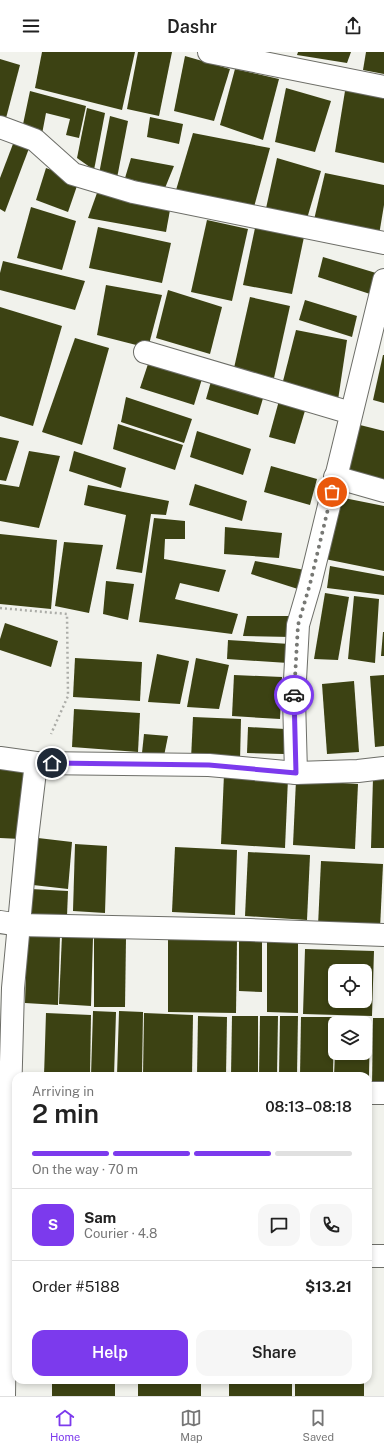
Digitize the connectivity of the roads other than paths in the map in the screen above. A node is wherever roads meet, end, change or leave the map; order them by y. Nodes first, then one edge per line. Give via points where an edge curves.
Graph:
1 (209, 52) edge
2 (384, 87) edge
3 (0, 127) edge
4 (384, 243) edge
5 (384, 280) edge
6 (379, 320) edge
7 (145, 352) dead end
8 (351, 413) junction
9 (335, 477) junction
10 (384, 491) edge
11 (0, 758) edge
12 (36, 763) junction
13 (384, 768) edge
14 (296, 773) junction
15 (10, 923) edge
16 (384, 935) edge
17 (9, 1083) edge
18 (372, 1092) edge
19 (384, 1093) edge
20 (11, 1248) edge
21 (372, 1256) edge
22 (384, 1256) edge
23 (4, 1396) edge

1 - 2 street
3 - 4 street via 35,140 74,174 133,192
5 - 6 street
6 - 8 street
7 - 8 street
8 - 9 street
9 - 10 street
9 - 14 street via 298,625 294,698
11 - 12 street
12 - 14 street via 209,765
12 - 15 street via 27,838
13 - 14 street
15 - 16 street
15 - 17 street via 13,988
17 - 20 street
18 - 19 street
20 - 23 street
21 - 22 street

